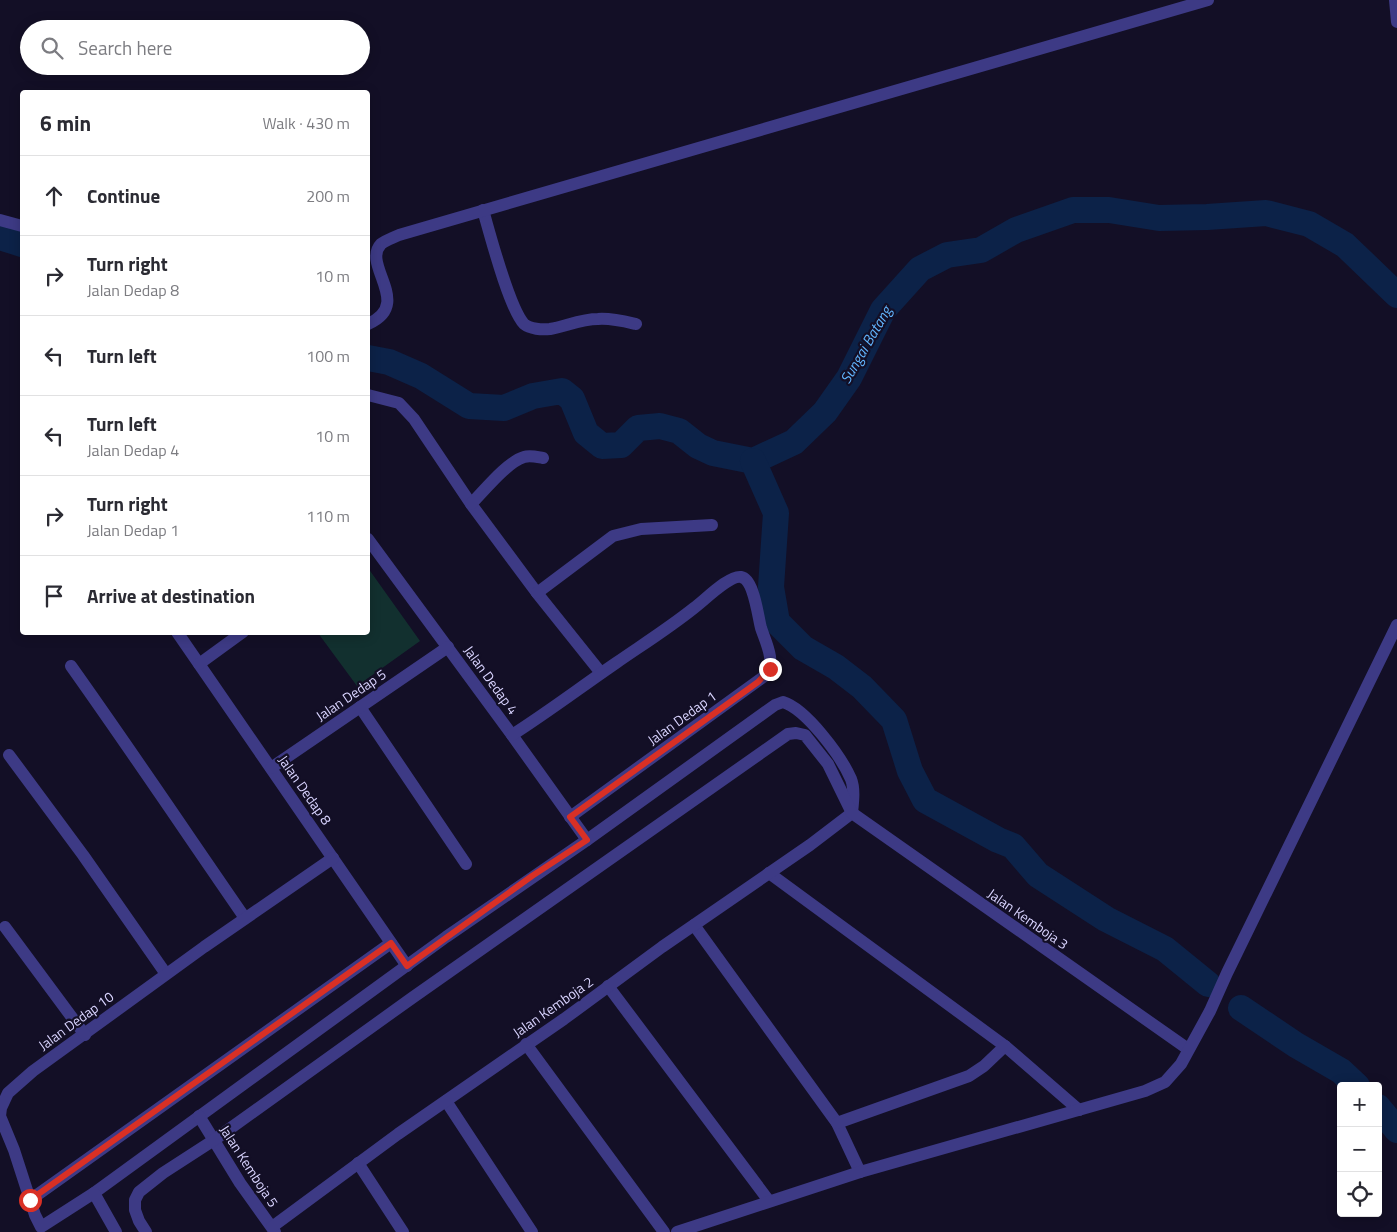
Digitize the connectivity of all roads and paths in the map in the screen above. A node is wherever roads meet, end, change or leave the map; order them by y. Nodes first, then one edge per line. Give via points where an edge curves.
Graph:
1 (1208, 0) edge
2 (1394, 0) edge
3 (1397, 22) edge
4 (483, 210) junction
5 (0, 220) edge
6 (20, 225) edge
7 (370, 323) edge
8 (636, 324) dead end
9 (370, 395) edge
10 (543, 458) dead end
11 (471, 504) junction
12 (712, 525) dead end
13 (370, 545) edge
14 (537, 593) junction
15 (1397, 625) edge
16 (179, 635) edge
17 (240, 635) edge
18 (448, 647) junction
19 (199, 664) junction
20 (71, 666) dead end
21 (601, 673) junction
22 (360, 707) junction
23 (512, 735) junction
24 (9, 755) dead end
25 (270, 768) junction
26 (852, 814) junction
27 (570, 817) junction
28 (587, 840) junction
29 (333, 858) junction
30 (466, 864) dead end
31 (769, 873) junction
32 (245, 918) junction
33 (694, 925) junction
34 (5, 927) dead end
35 (391, 943) junction
36 (407, 966) junction
37 (166, 974) junction
38 (608, 986) junction
39 (85, 1035) junction
40 (526, 1044) junction
41 (1005, 1046) junction
42 (1188, 1049) junction
43 (446, 1101) junction
44 (1079, 1110) junction
45 (199, 1116) junction
46 (837, 1123) junction
47 (214, 1140) junction
48 (358, 1163) junction
49 (860, 1172) junction
50 (94, 1193) junction
51 (30, 1200) junction
52 (769, 1201) junction
53 (274, 1230) edge
54 (116, 1232) edge
55 (146, 1232) edge
56 (403, 1232) edge
57 (532, 1232) edge
58 (664, 1232) edge
59 (677, 1232) edge

1 - 4 street
2 - 3 street
4 - 7 street via 399,235 380,245 376,253 388,300 381,316
4 - 8 street via 509,293 518,316 526,326 548,329 601,318
5 - 6 street
9 - 11 street via 393,401 406,409
10 - 11 street via 530,456 518,459
11 - 14 street
12 - 14 street via 641,529 613,536
13 - 18 street, Jalan Dedap 4
14 - 21 street
15 - 42 street via 1210,1011
16 - 19 street, Jalan Dedap 8
17 - 19 street
18 - 22 street, Jalan Dedap 5
18 - 23 street, Jalan Dedap 4
19 - 25 street, Jalan Dedap 8
20 - 32 street
21 - 23 street
21 - 27 street, Jalan Dedap 1 via 694,609 724,583 742,577 750,585 771,661 766,675
22 - 25 street, Jalan Dedap 5
22 - 30 street
23 - 27 street, Jalan Dedap 4
24 - 37 street
25 - 29 street, Jalan Dedap 8
26 - 28 street via 851,780 838,755 811,722 793,705 783,702
26 - 31 street, Jalan Kemboja 2
26 - 42 street, Jalan Kemboja 3
26 - 47 street via 828,764 804,735 788,734
27 - 28 street, Jalan Dedap 4
28 - 36 street
29 - 32 street, Jalan Dedap 10
29 - 35 street, Jalan Dedap 8
31 - 33 street, Jalan Kemboja 2
31 - 41 street
32 - 37 street, Jalan Dedap 10
33 - 38 street, Jalan Kemboja 2
33 - 46 street
34 - 39 street
35 - 36 street, Jalan Dedap 8
35 - 51 street
36 - 45 street
37 - 39 street, Jalan Dedap 10
38 - 40 street, Jalan Kemboja 2
38 - 52 street
39 - 51 street, Jalan Dedap 10 via 33,1071 8,1093 1,1108 0,1116
40 - 43 street, Jalan Kemboja 2
40 - 58 street
41 - 44 street
41 - 46 street via 969,1076
42 - 44 street via 1181,1064 1165,1082
43 - 48 street, Jalan Kemboja 2
43 - 57 street
44 - 49 street
45 - 47 street, Jalan Kemboja 5
45 - 50 street
46 - 49 street
47 - 53 street, Jalan Kemboja 5
47 - 55 street via 162,1173 139,1192 135,1210
48 - 53 street, Jalan Kemboja 2
48 - 56 street
49 - 52 street
50 - 51 street, Jalan Dedap 10 via 41,1227
50 - 54 street
52 - 59 street

